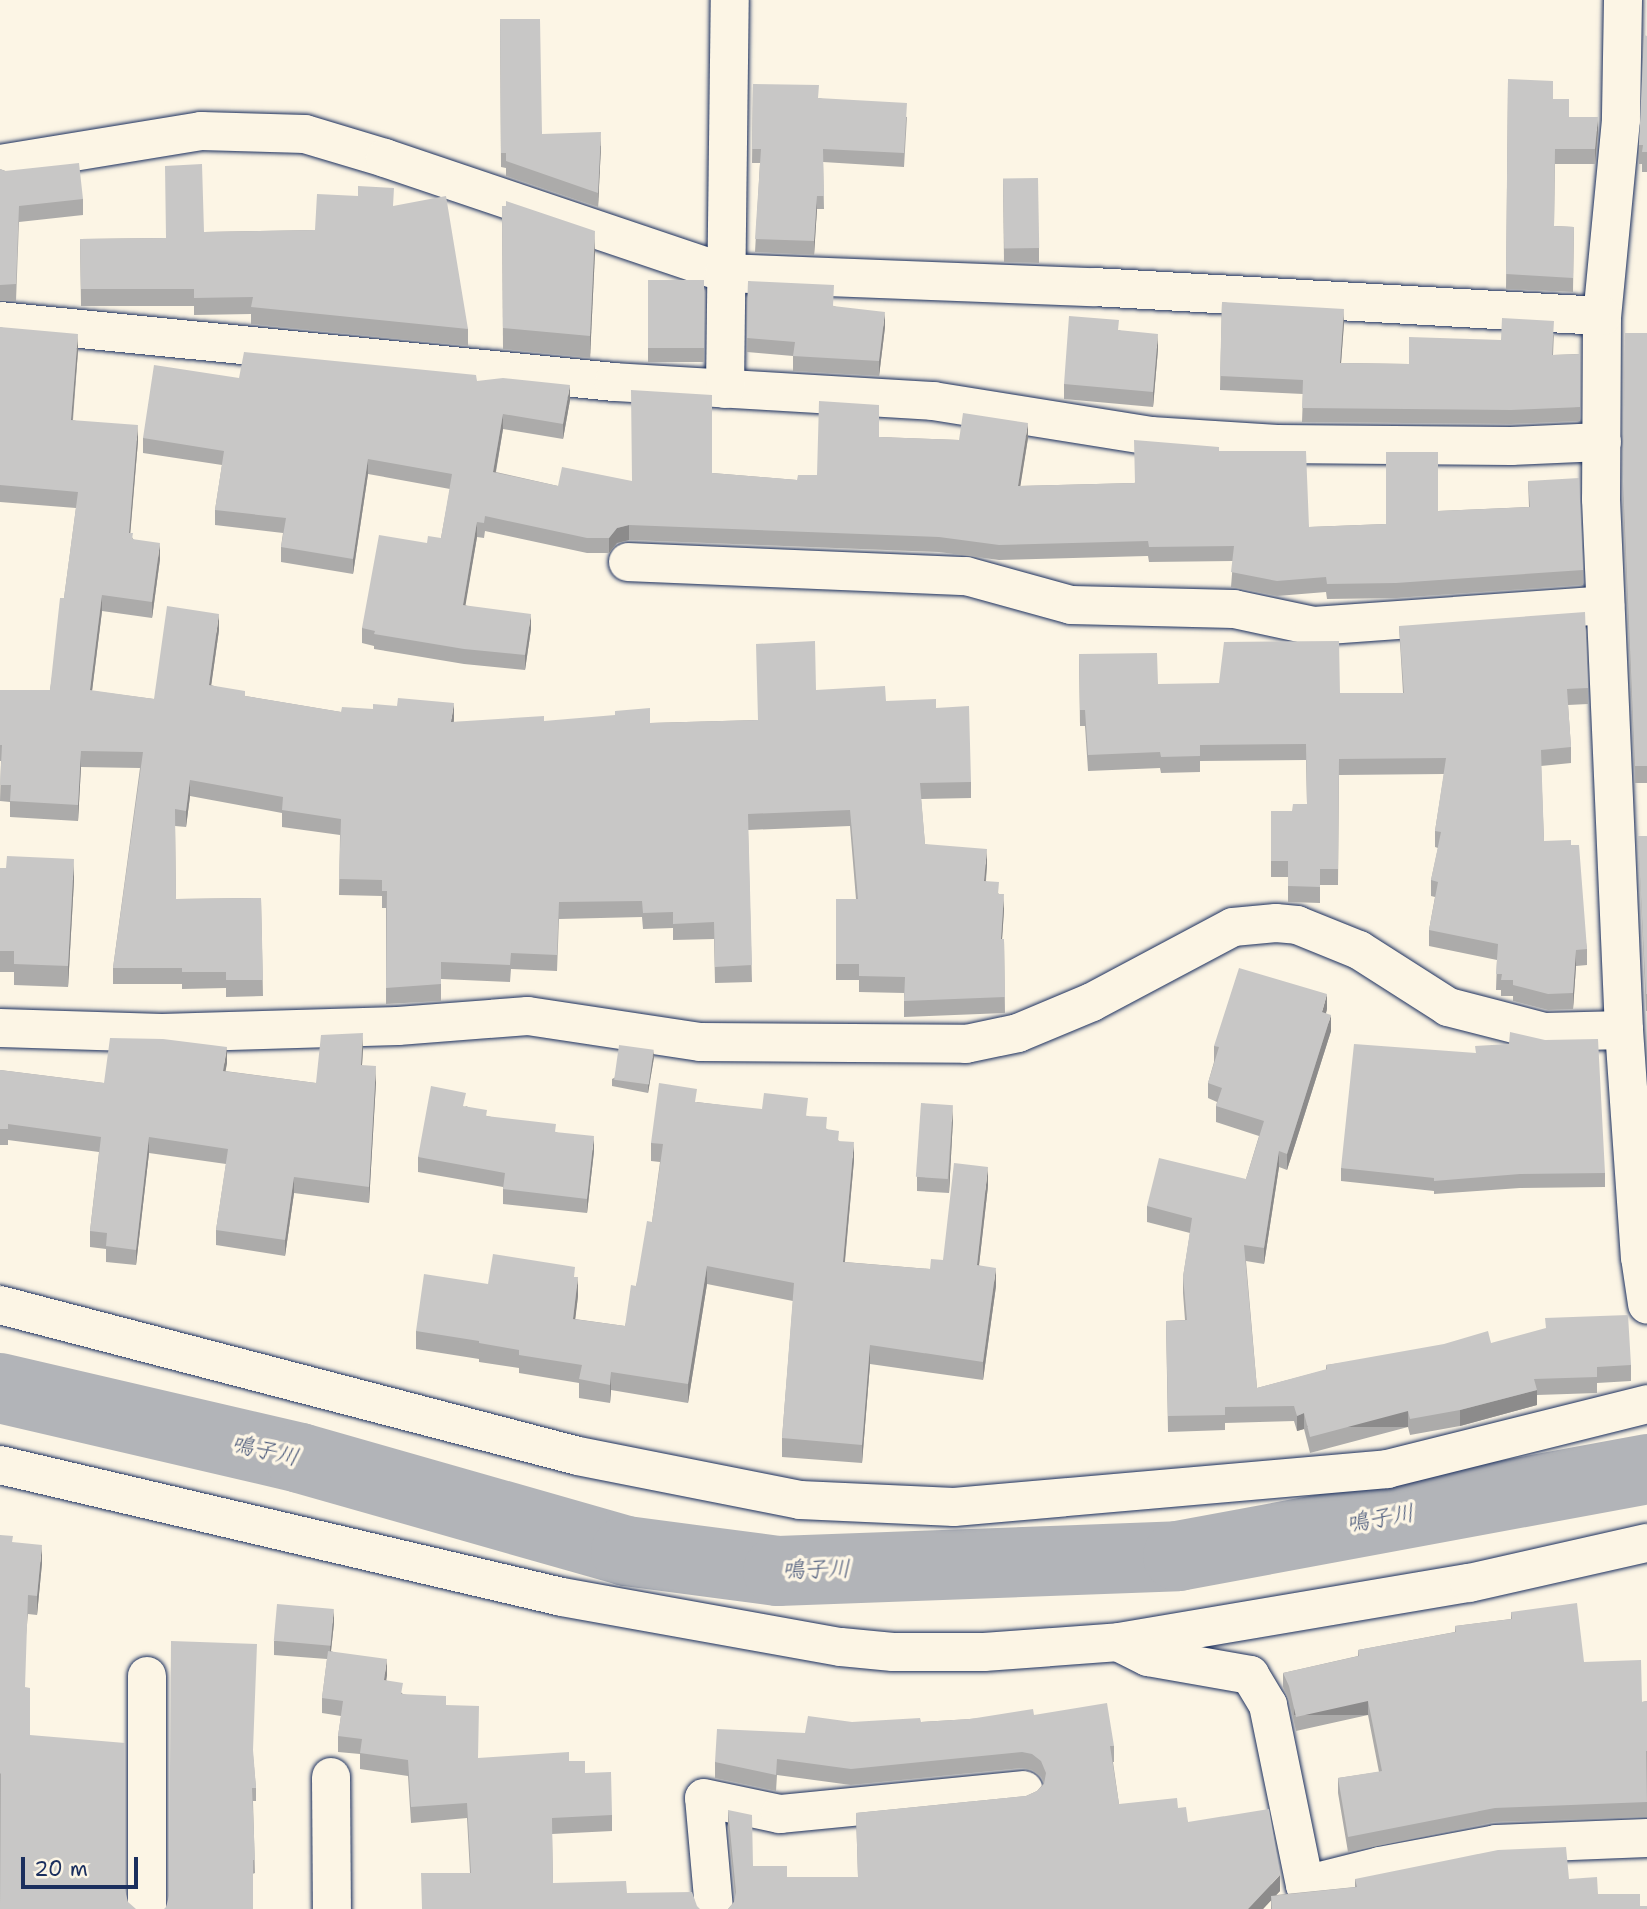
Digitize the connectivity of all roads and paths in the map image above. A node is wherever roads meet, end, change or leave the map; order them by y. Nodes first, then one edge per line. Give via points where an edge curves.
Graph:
1 (730, 0) edge
2 (1623, 0) edge
3 (0, 164) edge
4 (724, 273) junction
5 (1602, 316) junction
6 (0, 321) edge
7 (725, 389) junction
8 (1602, 442) junction
9 (628, 562) dead end
10 (1605, 605) junction
11 (0, 1028) edge
12 (1624, 1030) junction
13 (1639, 1132) edge
14 (1647, 1304) edge
15 (0, 1305) edge
16 (1647, 1404) edge
17 (0, 1465) edge
18 (1647, 1543) edge
19 (1119, 1642) junction
20 (147, 1676) dead end
21 (331, 1777) dead end
22 (1024, 1790) dead end
23 (1647, 1838) edge
24 (1303, 1897) edge
25 (147, 1909) edge
26 (332, 1909) edge
27 (714, 1909) edge

1 - 4 street
2 - 5 street via 1621,120
3 - 4 street via 201,131 305,134
4 - 5 street via 1094,287
4 - 7 street
5 - 8 street
6 - 7 street
7 - 8 street via 933,401 1151,436 1277,444
8 - 10 street
9 - 10 street via 966,576 1071,605 1234,609 1314,626
10 - 12 street
11 - 12 street via 162,1033 398,1026 528,1016 700,1042 966,1044 1018,1033 1092,1002 1233,927 1276,923 1297,925 1359,950 1448,1007 1545,1032
12 - 13 street
13 - 14 street via 1640,1257
15 - 16 street via 578,1456 800,1500 954,1507 1387,1469
17 - 19 street via 562,1597 841,1647 984,1652
18 - 19 street via 1469,1583
19 - 24 street via 1148,1657 1250,1675 1268,1705
20 - 25 street
21 - 26 street
22 - 27 street via 780,1814 704,1798
23 - 24 street via 1496,1844 1380,1866

